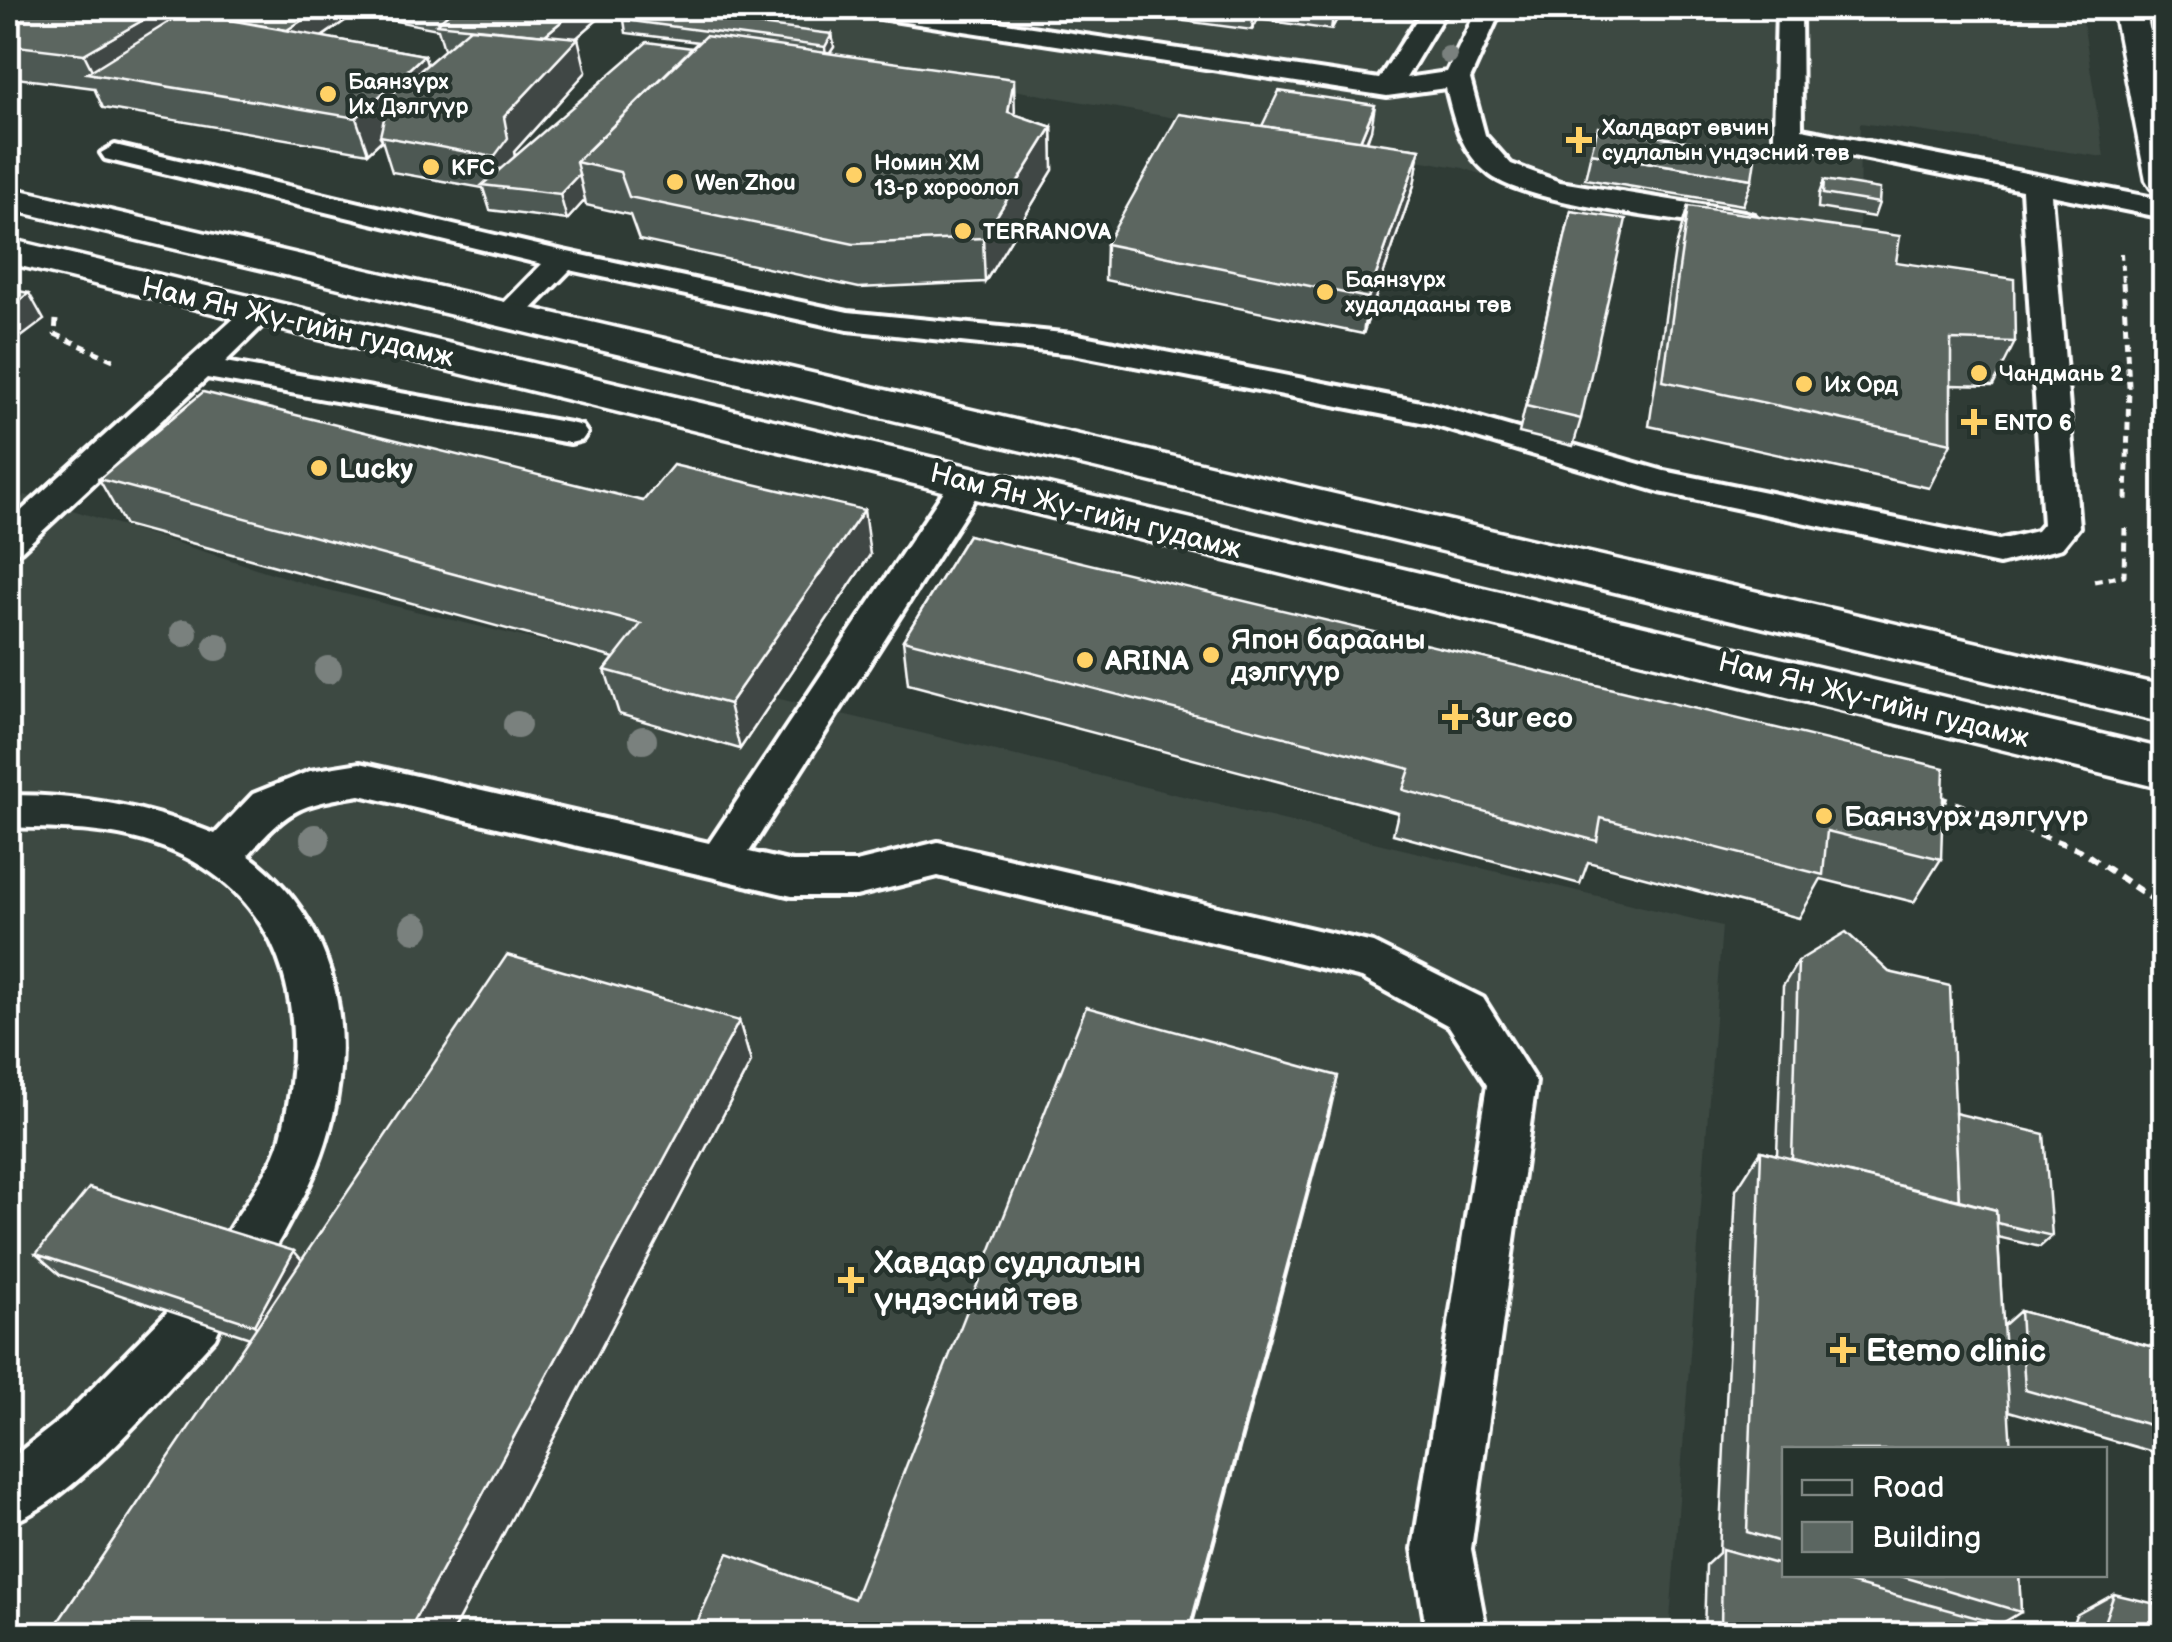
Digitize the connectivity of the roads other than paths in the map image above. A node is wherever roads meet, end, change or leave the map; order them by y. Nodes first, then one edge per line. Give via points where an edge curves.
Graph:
1 (854, 8) edge
2 (1436, 8) edge
3 (1490, 8) edge
4 (1789, 8) edge
5 (2129, 8) edge
6 (888, 10) edge
7 (1457, 79) junction
8 (1387, 88) junction
9 (115, 153) dead end
10 (2164, 180) edge
11 (2036, 185) junction
12 (8, 198) edge
13 (2164, 209) edge
14 (1778, 226) edge
15 (8, 251) edge
16 (562, 260) junction
17 (260, 312) junction
18 (509, 314) junction
19 (193, 373) junction
20 (570, 433) dead end
21 (968, 482) junction
22 (8, 543) edge
23 (2164, 705) edge
24 (2164, 770) edge
25 (8, 810) edge
26 (223, 854) junction
27 (720, 862) junction
28 (244, 1250) edge
29 (196, 1320) edge
30 (8, 1496) edge
31 (1457, 1634) edge

1 - 6 lane
2 - 8 lane
3 - 7 lane
4 - 11 lane via 1788,134
5 - 10 main road
6 - 8 lane
7 - 8 lane
7 - 14 lane via 1472,136 1501,170 1554,190
9 - 16 lane
11 - 13 lane
11 - 16 lane via 2062,527 2050,540 1999,552 1660,481 1431,414 1073,344 848,321
12 - 18 main road, Нам Ян Жү-гийн гудамж
15 - 17 main road, Нам Ян Жү-гийн гудамж
16 - 18 lane
17 - 19 lane
17 - 21 main road, Нам Ян Жү-гийн гудамж
18 - 23 main road, Нам Ян Жү-гийн гудамж
19 - 20 lane
19 - 22 lane
21 - 24 main road, Нам Ян Жү-гийн гудамж
21 - 27 lane
25 - 26 lane via 145,823
26 - 27 lane via 268,804 310,787 360,779
26 - 28 lane via 274,899 299,939 314,977 320,1054 305,1141
27 - 31 lane via 792,879 856,880 938,859 1373,962 1466,1012 1512,1082 1442,1549
29 - 30 lane via 84,1437

